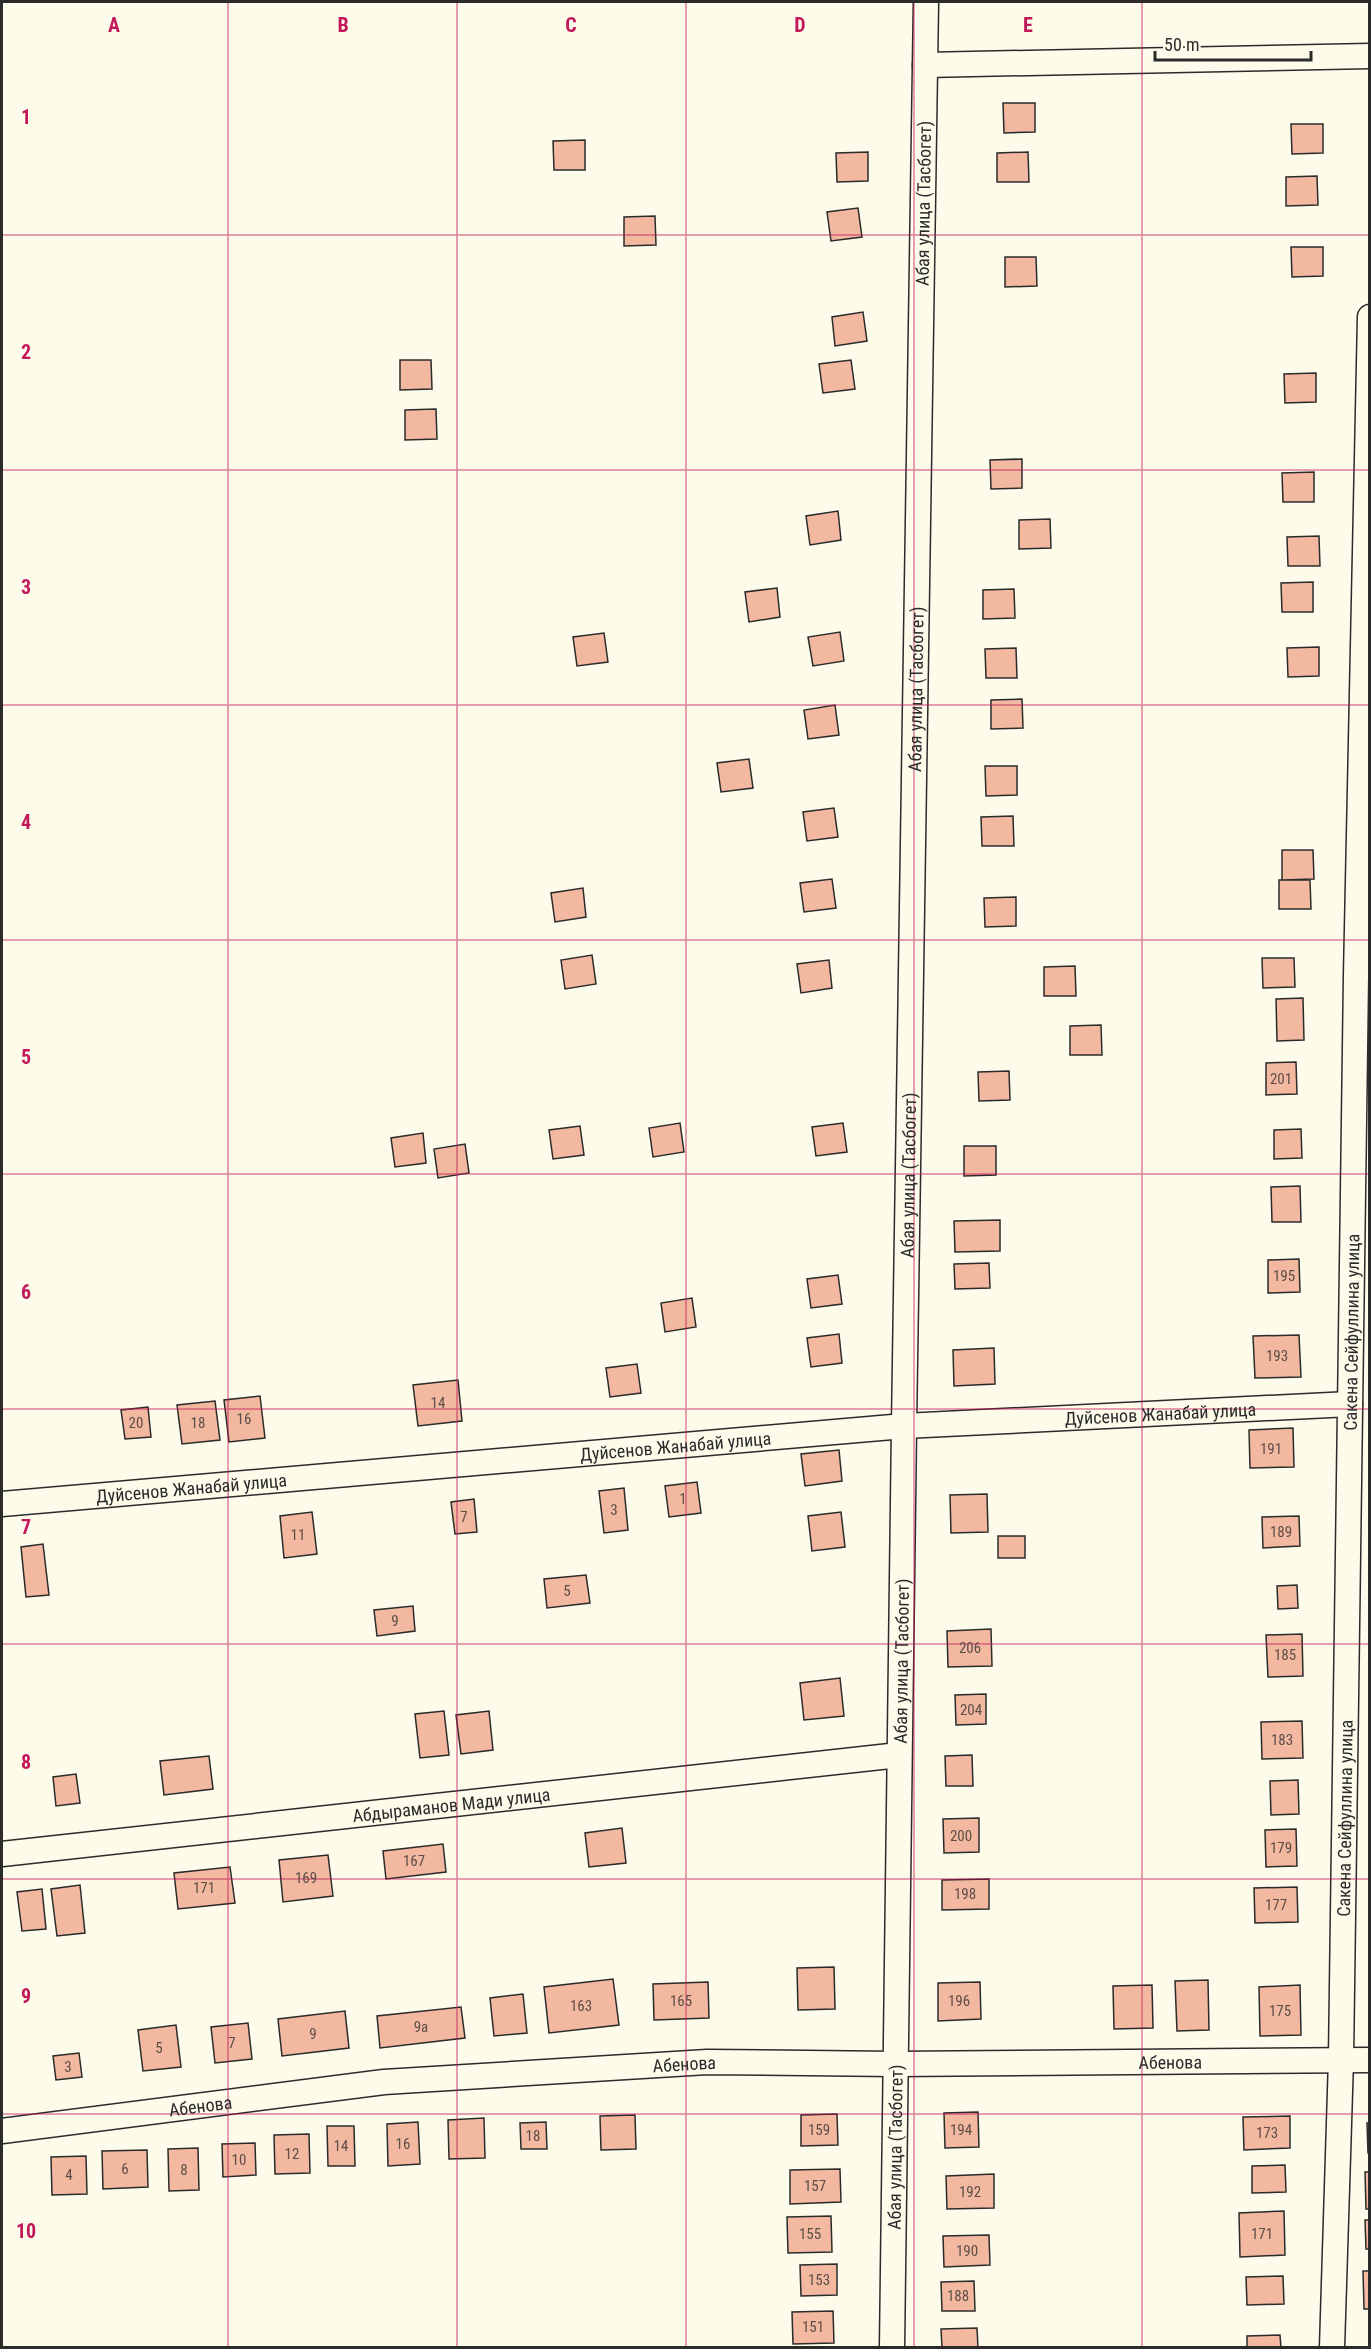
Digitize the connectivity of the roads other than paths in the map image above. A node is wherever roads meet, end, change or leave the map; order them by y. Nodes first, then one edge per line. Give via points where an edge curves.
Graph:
1 (926, 2) edge
2 (1370, 56) edge
3 (925, 65) junction
4 (1370, 317) edge
5 (1350, 1404) junction
6 (904, 1426) junction
7 (2, 1504) edge
8 (899, 1755) junction
9 (2, 1854) edge
10 (1341, 2059) junction
11 (1370, 2060) edge
12 (894, 2064) junction
13 (2, 2131) edge
14 (892, 2348) edge
15 (1332, 2348) edge

1 - 3 street, Абая улица (Тасбогет)
2 - 3 street
3 - 6 street, Абая улица (Тасбогет)
4 - 5 street, Сакена Сейфуллина улица
5 - 6 street, Дуйсенов Жанабай улица
5 - 10 street, Сакена Сейфуллина улица
6 - 7 street, Дуйсенов Жанабай улица
6 - 8 street, Абая улица (Тасбогет)
8 - 9 street, Абдыраманов Мади улица
8 - 12 street, Абая улица (Тасбогет)
10 - 11 street, Абенова
10 - 12 street, Абенова
10 - 15 street, Сакена Сейфуллина улица
12 - 13 street, Абенова via 707,2062 384,2082
12 - 14 street, Абая улица (Тасбогет)

